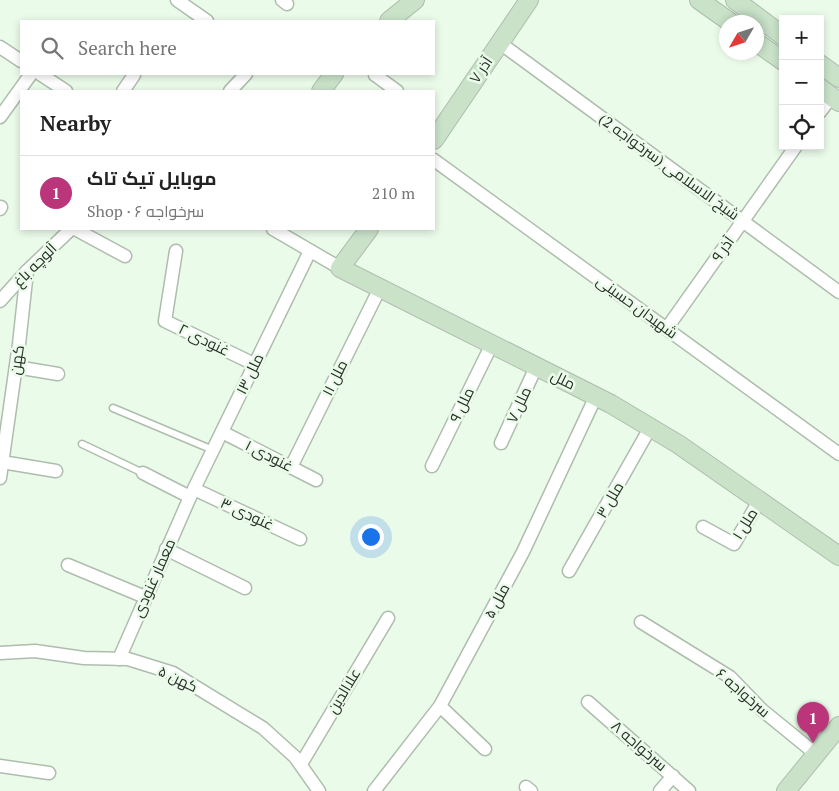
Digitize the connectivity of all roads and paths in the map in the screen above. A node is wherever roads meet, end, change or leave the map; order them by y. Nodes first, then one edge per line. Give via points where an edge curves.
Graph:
1 (177, 0) edge
2 (415, 0) edge
3 (529, 0) edge
4 (699, 0) edge
5 (735, 0) edge
6 (720, 15) edge
7 (206, 20) edge
8 (390, 20) edge
9 (779, 33) edge
10 (500, 43) junction
11 (0, 46) edge
12 (764, 48) edge
13 (20, 60) edge
14 (782, 60) edge
15 (824, 67) edge
16 (30, 75) edge
17 (42, 75) edge
18 (134, 75) dead end
19 (245, 75) edge
20 (333, 75) edge
21 (375, 75) dead end
22 (839, 78) edge
23 (64, 90) edge
24 (124, 90) edge
25 (231, 90) edge
26 (322, 90) edge
27 (396, 90) edge
28 (0, 117) edge
29 (439, 121) edge
30 (435, 136) edge
31 (793, 150) edge
32 (435, 161) edge
33 (743, 221) junction
34 (70, 230) edge
35 (77, 230) edge
36 (280, 230) edge
37 (368, 230) edge
38 (310, 250) junction
39 (176, 251) dead end
40 (125, 256) dead end
41 (340, 268) junction
42 (27, 271) junction
43 (380, 288) junction
44 (839, 292) edge
45 (0, 301) edge
46 (667, 328) junction
47 (492, 344) junction
48 (254, 364) junction
49 (16, 367) junction
50 (536, 367) junction
51 (58, 374) dead end
52 (596, 396) junction
53 (113, 408) dead end
54 (650, 428) junction
55 (222, 432) junction
56 (501, 443) dead end
57 (82, 444) dead end
58 (213, 450) junction
59 (839, 454) edge
60 (2, 462) junction
61 (432, 466) dead end
62 (290, 467) junction
63 (56, 471) dead end
64 (144, 474) joint
65 (0, 478) edge
66 (316, 480) dead end
67 (192, 493) junction
68 (759, 501) junction
69 (703, 527) dead end
70 (300, 539) dead end
71 (166, 549) junction
72 (839, 556) edge
73 (68, 565) dead end
74 (569, 571) dead end
75 (246, 588) dead end
76 (145, 597) junction
77 (388, 618) dead end
78 (641, 622) dead end
79 (0, 653) edge
80 (118, 659) junction
81 (588, 702) dead end
82 (440, 706) junction
83 (839, 726) edge
84 (485, 749) dead end
85 (816, 754) junction
86 (301, 764) junction
87 (0, 766) edge
88 (49, 774) dead end
89 (673, 776) junction
90 (318, 791) edge
91 (374, 791) edge
92 (660, 791) edge
93 (689, 791) edge
94 (786, 791) edge

1 - 7 street
2 - 8 street
3 - 10 street, آذر ۷
4 - 6 street
5 - 9 street
10 - 29 street, آذر ۷
10 - 33 street, شیخ الاسلامی (سرخواجه 2)
11 - 13 street
12 - 14 street
15 - 22 street
16 - 28 street
17 - 23 street
18 - 24 street
19 - 25 street
20 - 26 street
21 - 27 street
29 - 30 street, آذر ۷
31 - 33 street, ۹ آذر
32 - 46 street, شهیدان حسینی
33 - 44 street, شیخ الاسلامی (سرخواجه 2)
33 - 46 street, ۹ آذر
34 - 42 street, آلوچه باغ
35 - 40 street
36 - 38 street, ملل
37 - 41 street
38 - 41 street, ملل
38 - 48 street, ملل ۱۳
39 - 48 street, ۲ غنودی via 165,321
41 - 43 street, ملل
42 - 45 street, آلوچه باغ
42 - 49 street, کهن
43 - 47 street, ملل
43 - 62 street, ۱۱ ملل
46 - 59 street, شهیدان حسینی
47 - 50 street, ملل
47 - 61 street, ملل ۹
48 - 55 street, ملل ۱۳
49 - 51 street
49 - 60 street, کهن
50 - 52 street, ملل
50 - 56 street, ۷ ملل
52 - 54 street, ملل
52 - 82 street, ملل ۵ via 523,552
53 - 58 lane
54 - 68 street, ملل
54 - 74 street, ملل ۳
55 - 58 street, ملل ۱۳
55 - 62 street, ۱ غنودی
57 - 64 lane
58 - 67 street, ملل ۱۳
60 - 63 street
60 - 65 street, کهن
62 - 66 street, ۱ غنودی
64 - 67 street, ۳ غنودی
67 - 70 street, ۳ غنودی
67 - 71 street, معمار غنودی
68 - 69 street, ملل ۱ via 734,544
68 - 72 street, ملل
71 - 75 street
71 - 76 street, معمار غنودی
73 - 76 street
76 - 80 street, معمار غنودی
77 - 86 street, علاالدین
78 - 85 street, سرخواجه ۶ via 730,678 762,710
79 - 80 street, ۵ کهن via 35,651
80 - 86 street, ۵ کهن via 173,673 263,728
81 - 89 street, ۸ سرخواجه
82 - 84 street
82 - 91 street, ملل ۵
83 - 85 street
85 - 94 street
86 - 90 street, ۵ کهن
87 - 88 street
89 - 92 street
89 - 93 street, ۸ سرخواجه

